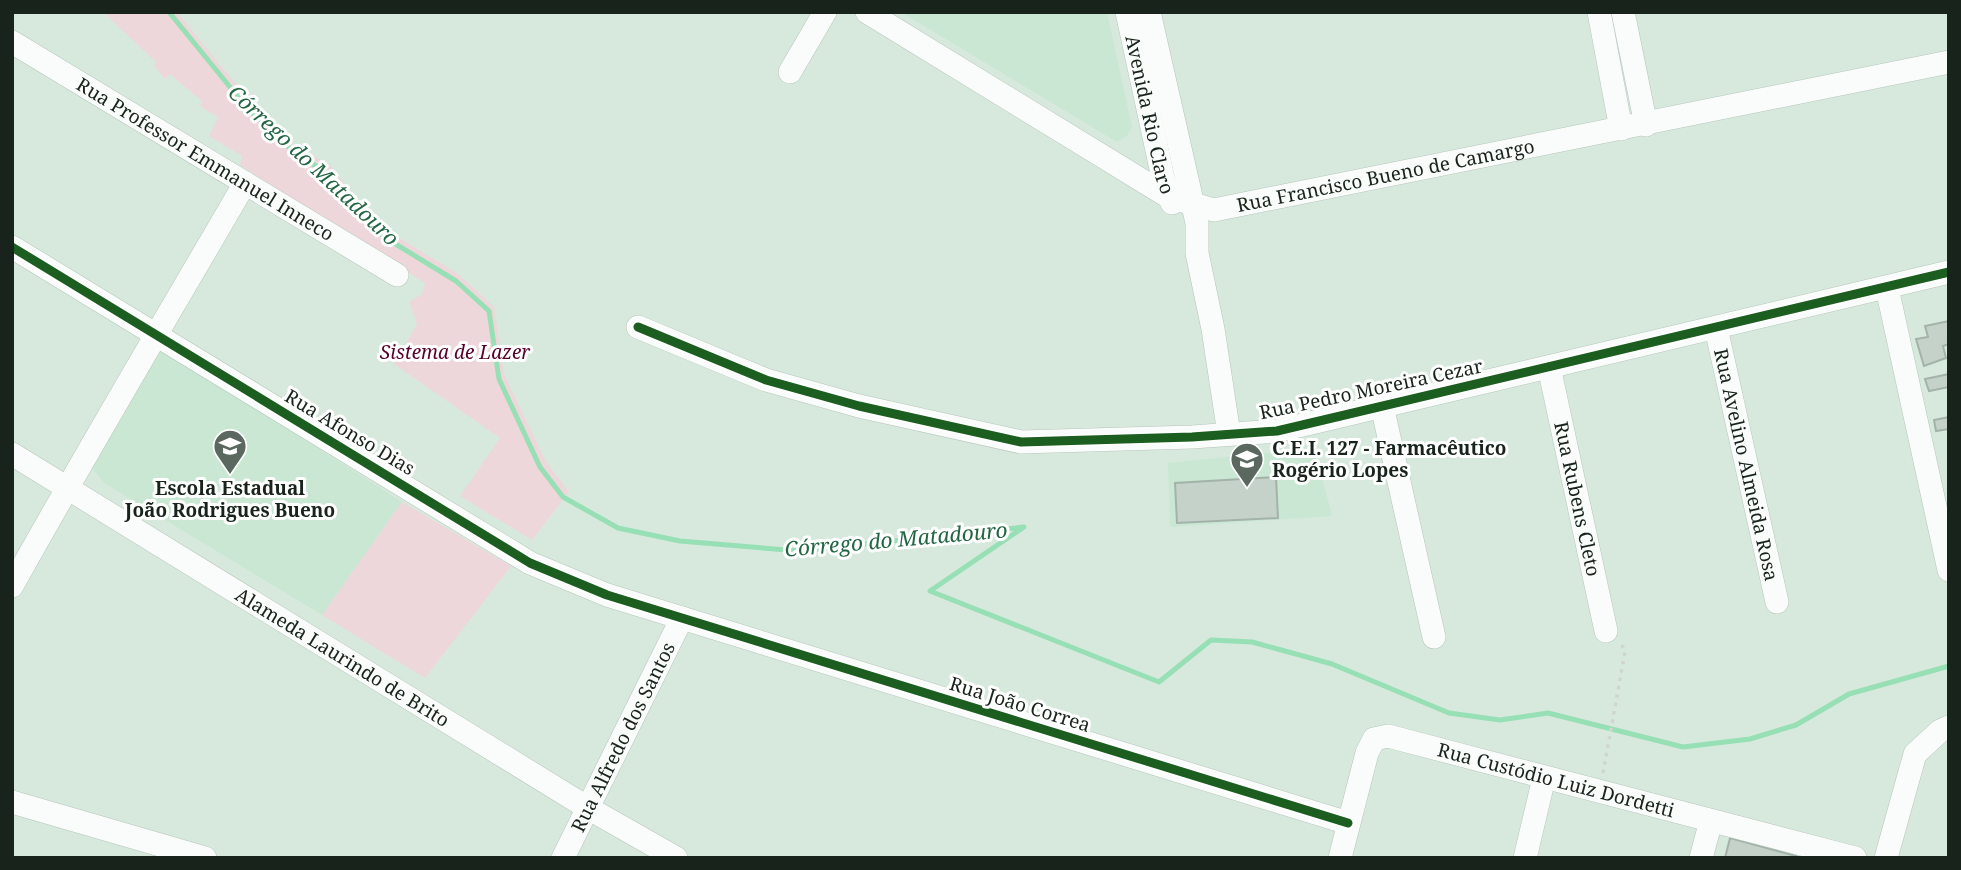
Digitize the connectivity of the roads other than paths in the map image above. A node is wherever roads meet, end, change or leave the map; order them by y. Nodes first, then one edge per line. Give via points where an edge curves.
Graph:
1 (825, 12) edge
2 (867, 12) edge
3 (1127, 12) edge
4 (1149, 12) edge
5 (1599, 12) edge
6 (1623, 12) edge
7 (12, 43) edge
8 (1949, 62) edge
9 (790, 72) dead end
10 (1150, 123) junction
11 (1646, 125) junction
12 (1621, 129) junction
13 (1116, 164) junction
14 (245, 183) junction
15 (1169, 197) junction
16 (1193, 206) junction
17 (12, 247) edge
18 (1197, 253) junction
19 (1949, 272) edge
20 (397, 275) dead end
21 (1887, 288) junction
22 (638, 327) dead end
23 (1717, 328) junction
24 (158, 335) junction
25 (1549, 367) junction
26 (1382, 406) junction
27 (1229, 434) junction
28 (12, 454) edge
29 (67, 487) junction
30 (1949, 570) edge
31 (12, 586) edge
32 (1777, 602) dead end
33 (682, 618) junction
34 (1606, 631) road end
35 (1434, 637) dead end
36 (1949, 727) edge
37 (1544, 778) junction
38 (12, 802) edge
39 (588, 808) junction
40 (1711, 821) junction
41 (1348, 824) junction
42 (205, 858) edge
43 (563, 858) edge
44 (676, 858) edge
45 (1340, 858) edge
46 (1525, 858) edge
47 (1701, 858) edge
48 (1856, 858) edge
49 (1886, 858) edge

1 - 9 street
2 - 13 street, Rua Francisco Bueno de Camargo
3 - 10 street, Avenida Rio Claro
4 - 16 street, Avenida Rio Claro
5 - 12 street
6 - 11 street
7 - 14 street, Rua Professor Emmanuel Inneco
8 - 11 street, Rua Francisco Bueno de Camargo
10 - 13 street via 1140,149
10 - 15 street, Avenida Rio Claro
11 - 12 street, Rua Francisco Bueno de Camargo
12 - 16 street, Rua Francisco Bueno de Camargo via 1214,210
13 - 15 street, Rua Francisco Bueno de Camargo
14 - 20 street, Rua Professor Emmanuel Inneco
14 - 24 street
15 - 16 street, Rua Francisco Bueno de Camargo
15 - 18 street, Avenida Rio Claro
16 - 18 street, Avenida Rio Claro
17 - 24 street, Rua Afonso Dias
18 - 27 street, Avenida Rio Claro
19 - 21 street, Rua Pedro Moreira Cezar
21 - 23 street, Rua Pedro Moreira Cezar
21 - 30 street
22 - 27 street, Rua Pedro Moreira Cezar via 766,380 1021,442
23 - 25 street, Rua Pedro Moreira Cezar
23 - 32 street, Rua Avelino Almeida Rosa
24 - 29 street
24 - 33 street, Rua Afonso Dias via 530,563 607,595
25 - 26 street, Rua Pedro Moreira Cezar
25 - 34 street, Rua Rubens Cleto
26 - 27 street, Rua Pedro Moreira Cezar via 1277,431
26 - 35 street
28 - 29 street, Alameda Laurindo de Brito
29 - 31 street
29 - 39 street, Alameda Laurindo de Brito
33 - 39 street, Rua Alfredo dos Santos
33 - 41 street, Rua João Correa
36 - 49 street via 1915,754
37 - 40 street, Rua Custódio Luiz Dordetti
37 - 41 street, Rua Custódio Luiz Dordetti via 1388,736 1374,739
37 - 46 street
38 - 42 street
39 - 43 street, Rua Alfredo dos Santos
39 - 44 street, Alameda Laurindo de Brito
40 - 47 street
40 - 48 street, Rua Custódio Luiz Dordetti
41 - 45 street, Rua Custódio Luiz Dordetti

